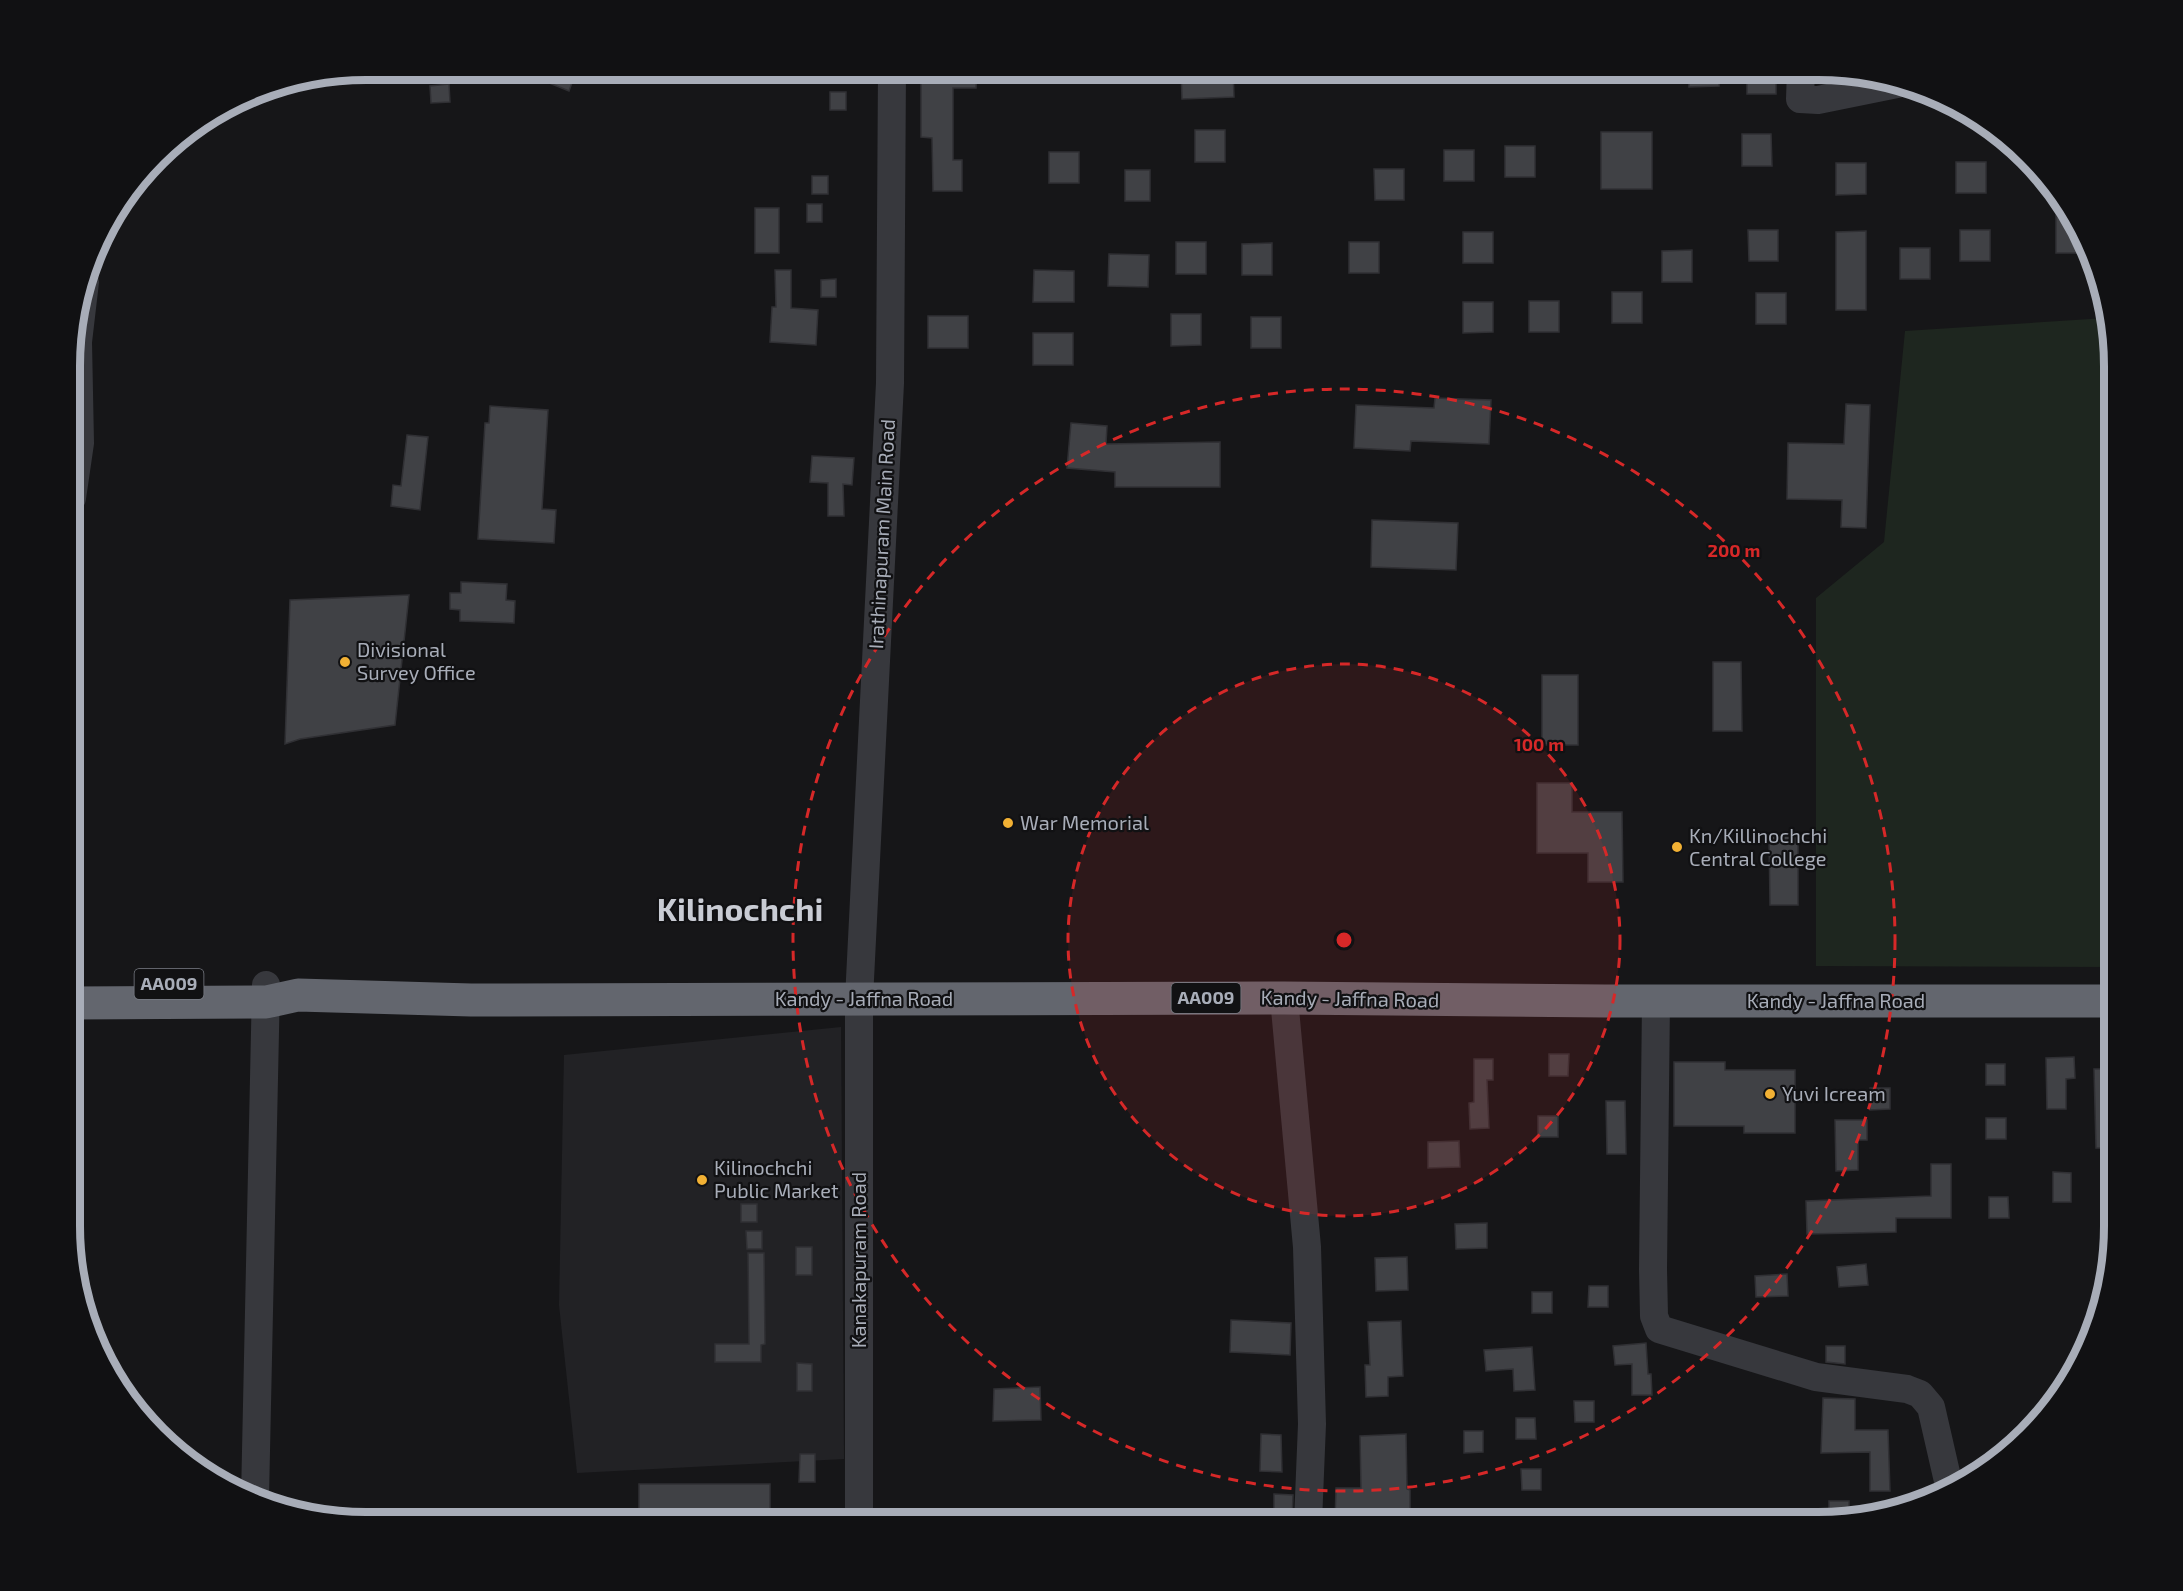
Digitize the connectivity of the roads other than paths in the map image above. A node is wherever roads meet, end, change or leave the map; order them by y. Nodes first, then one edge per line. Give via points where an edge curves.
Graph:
1 (892, 80) edge
2 (1801, 80) edge
3 (1882, 87) edge
4 (80, 983) edge
5 (266, 994) junction
6 (1284, 998) junction
7 (859, 999) junction
8 (1656, 1001) junction
9 (2104, 1001) edge
10 (80, 1003) edge
11 (1948, 1480) edge
12 (255, 1490) edge
13 (859, 1512) edge
14 (1308, 1512) edge

1 - 7 street, Irathinapuram Main Road via 890,383
2 - 3 street via 1800,99 1818,100
4 - 5 highway, Kandy - Jaffna Road / AA009
5 - 7 highway, Kandy - Jaffna Road / AA009 via 471,1000
5 - 10 highway, Kandy - Jaffna Road / AA009
5 - 12 street
6 - 7 highway, Kandy - Jaffna Road / AA009
6 - 8 highway, Kandy - Jaffna Road / AA009
6 - 14 street via 1307,1247 1312,1424
7 - 13 street, Kanakapuram Road
8 - 9 highway, Kandy - Jaffna Road / AA009
8 - 11 street via 1653,1269 1654,1316 1659,1329 1816,1377 1920,1394 1931,1407

